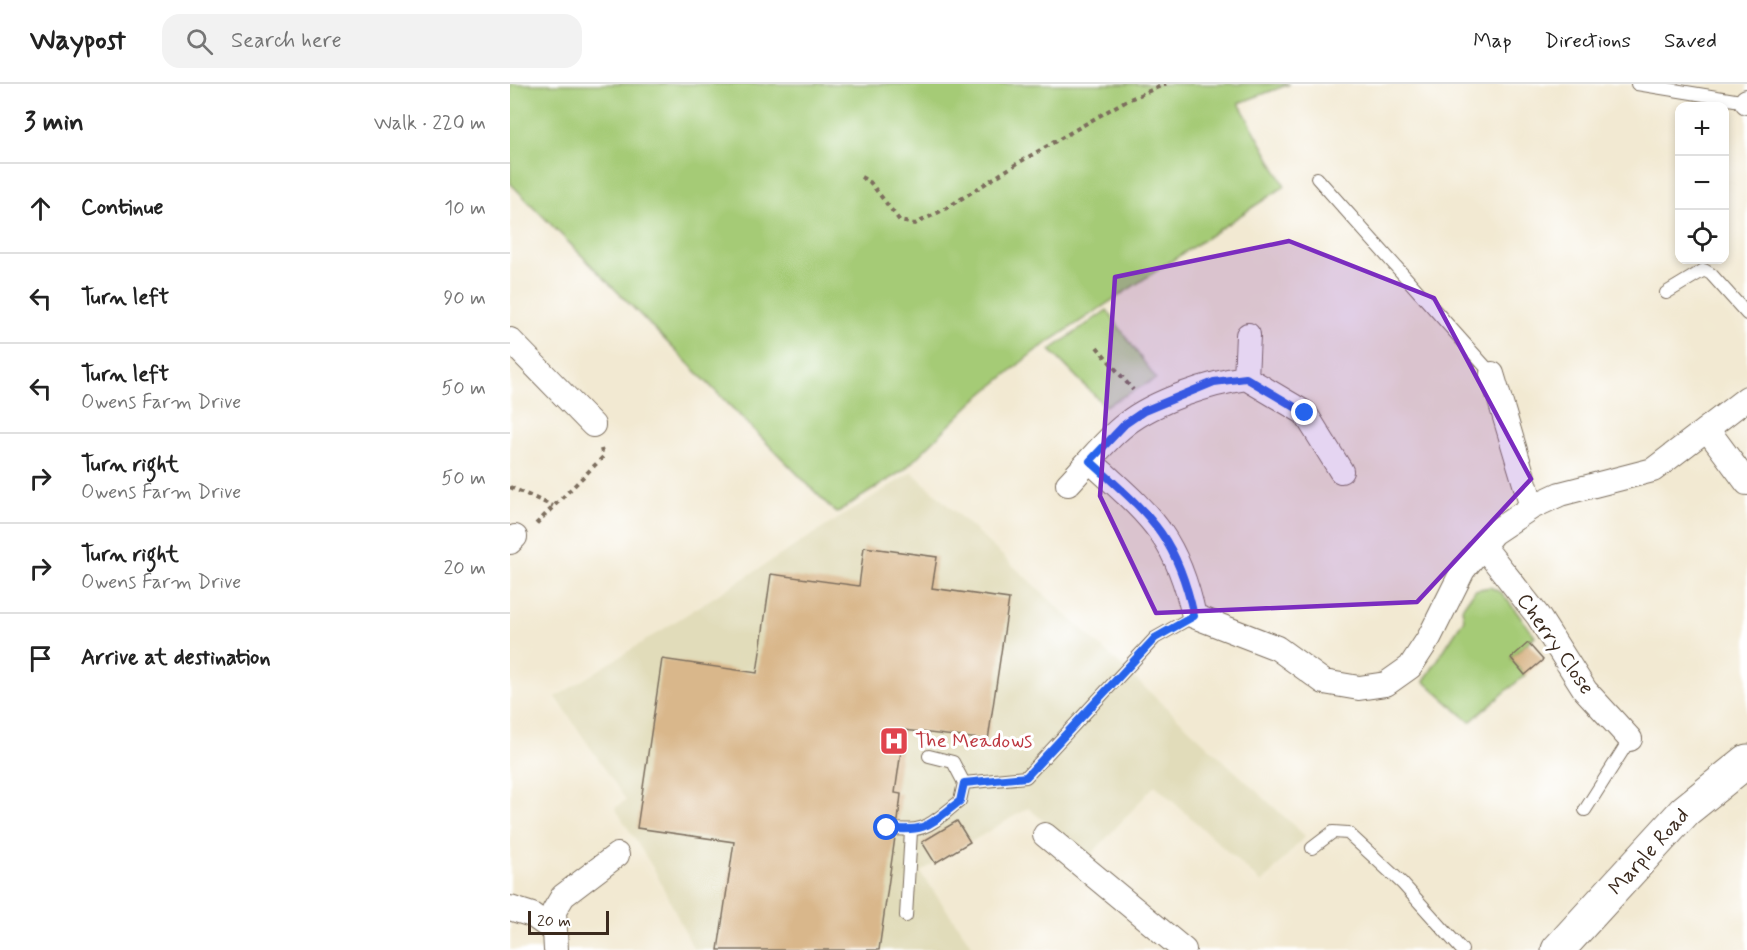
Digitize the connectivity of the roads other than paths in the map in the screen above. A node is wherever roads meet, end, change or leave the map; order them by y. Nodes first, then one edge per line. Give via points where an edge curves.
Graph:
1 (1637, 84) edge
2 (1747, 102) edge
3 (1317, 178) dead end
4 (1666, 293) dead end
5 (1747, 315) edge
6 (1248, 335) dead end
7 (510, 340) edge
8 (1492, 374) joint
9 (1246, 378) junction
10 (1747, 398) edge
11 (593, 424) road end
12 (1707, 429) junction
13 (1090, 461) junction
14 (1341, 471) dead end
15 (1747, 483) edge
16 (1068, 484) dead end
17 (1532, 507) junction
18 (1483, 546) junction
19 (1194, 616) junction
20 (1630, 740) joint
21 (929, 756) dead end
22 (1747, 761) edge
23 (964, 783) junction
24 (1585, 810) dead end
25 (887, 828) dead end
26 (911, 831) junction
27 (1045, 835) dead end
28 (1312, 848) dead end
29 (617, 855) dead end
30 (510, 908) edge
31 (906, 916) dead end
32 (555, 941) edge
33 (1184, 950) edge
34 (1462, 950) edge
35 (1558, 950) edge

1 - 2 lane
3 - 8 lane
4 - 5 lane via 1704,270
6 - 9 street
7 - 11 street via 577,396
8 - 17 street
9 - 13 street via 1214,382 1144,411 1125,424
9 - 14 street via 1305,413
10 - 12 street
12 - 15 street
12 - 17 street via 1653,470 1560,494
13 - 16 street
13 - 19 street via 1146,512 1172,547 1186,581
17 - 18 street via 1493,533
18 - 19 street via 1463,570 1410,667 1386,684 1359,688 1324,682 1277,648
18 - 20 street, Cherry Close via 1538,616 1585,690
19 - 23 lane via 1155,638 1026,777
20 - 24 lane
21 - 23 lane via 953,762
22 - 35 main road, Marple Road via 1685,812
23 - 26 lane via 960,801 927,826
25 - 26 lane
26 - 31 lane
27 - 33 street
28 - 34 lane via 1333,832 1348,833 1402,883
29 - 32 street via 563,896 554,910
30 - 32 street via 532,915

